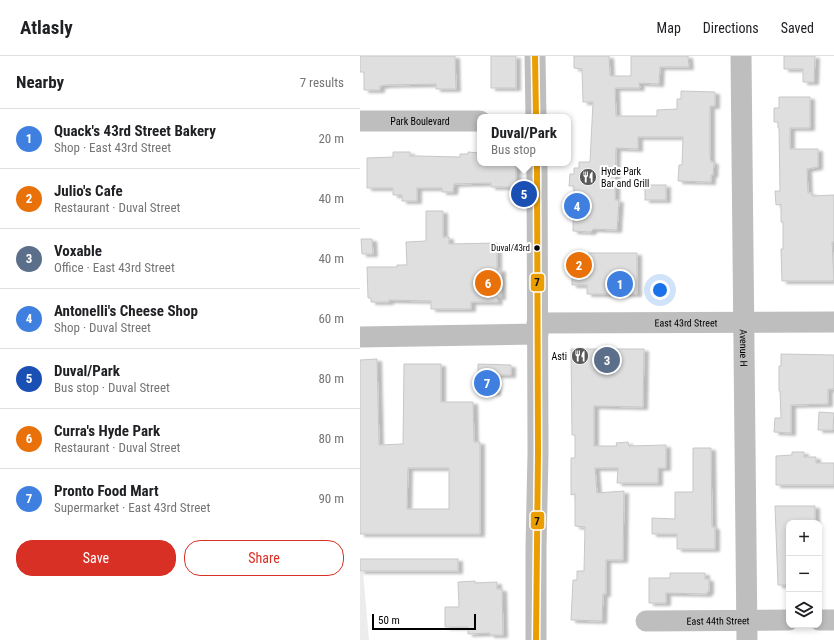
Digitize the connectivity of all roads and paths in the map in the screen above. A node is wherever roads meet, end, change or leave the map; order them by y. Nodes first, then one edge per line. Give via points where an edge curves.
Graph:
1 (535, 56) edge
2 (741, 56) edge
3 (536, 114) edge
4 (360, 121) edge
5 (477, 121) edge
6 (537, 166) edge
7 (744, 322) junction
8 (834, 322) edge
9 (537, 328) junction
10 (360, 337) edge
11 (822, 620) edge
12 (834, 620) edge
13 (646, 621) dead end
14 (786, 621) edge
15 (746, 630) edge
16 (536, 640) edge

1 - 3 street
2 - 7 street, Avenue H
4 - 5 street, Park Boulevard
6 - 9 street
7 - 8 street, East 43rd Street
7 - 9 street, East 43rd Street
7 - 15 street, Avenue H
9 - 10 street, East 43rd Street
9 - 16 street
11 - 12 street
13 - 15 street, East 44th Street
14 - 15 street, East 44th Street

